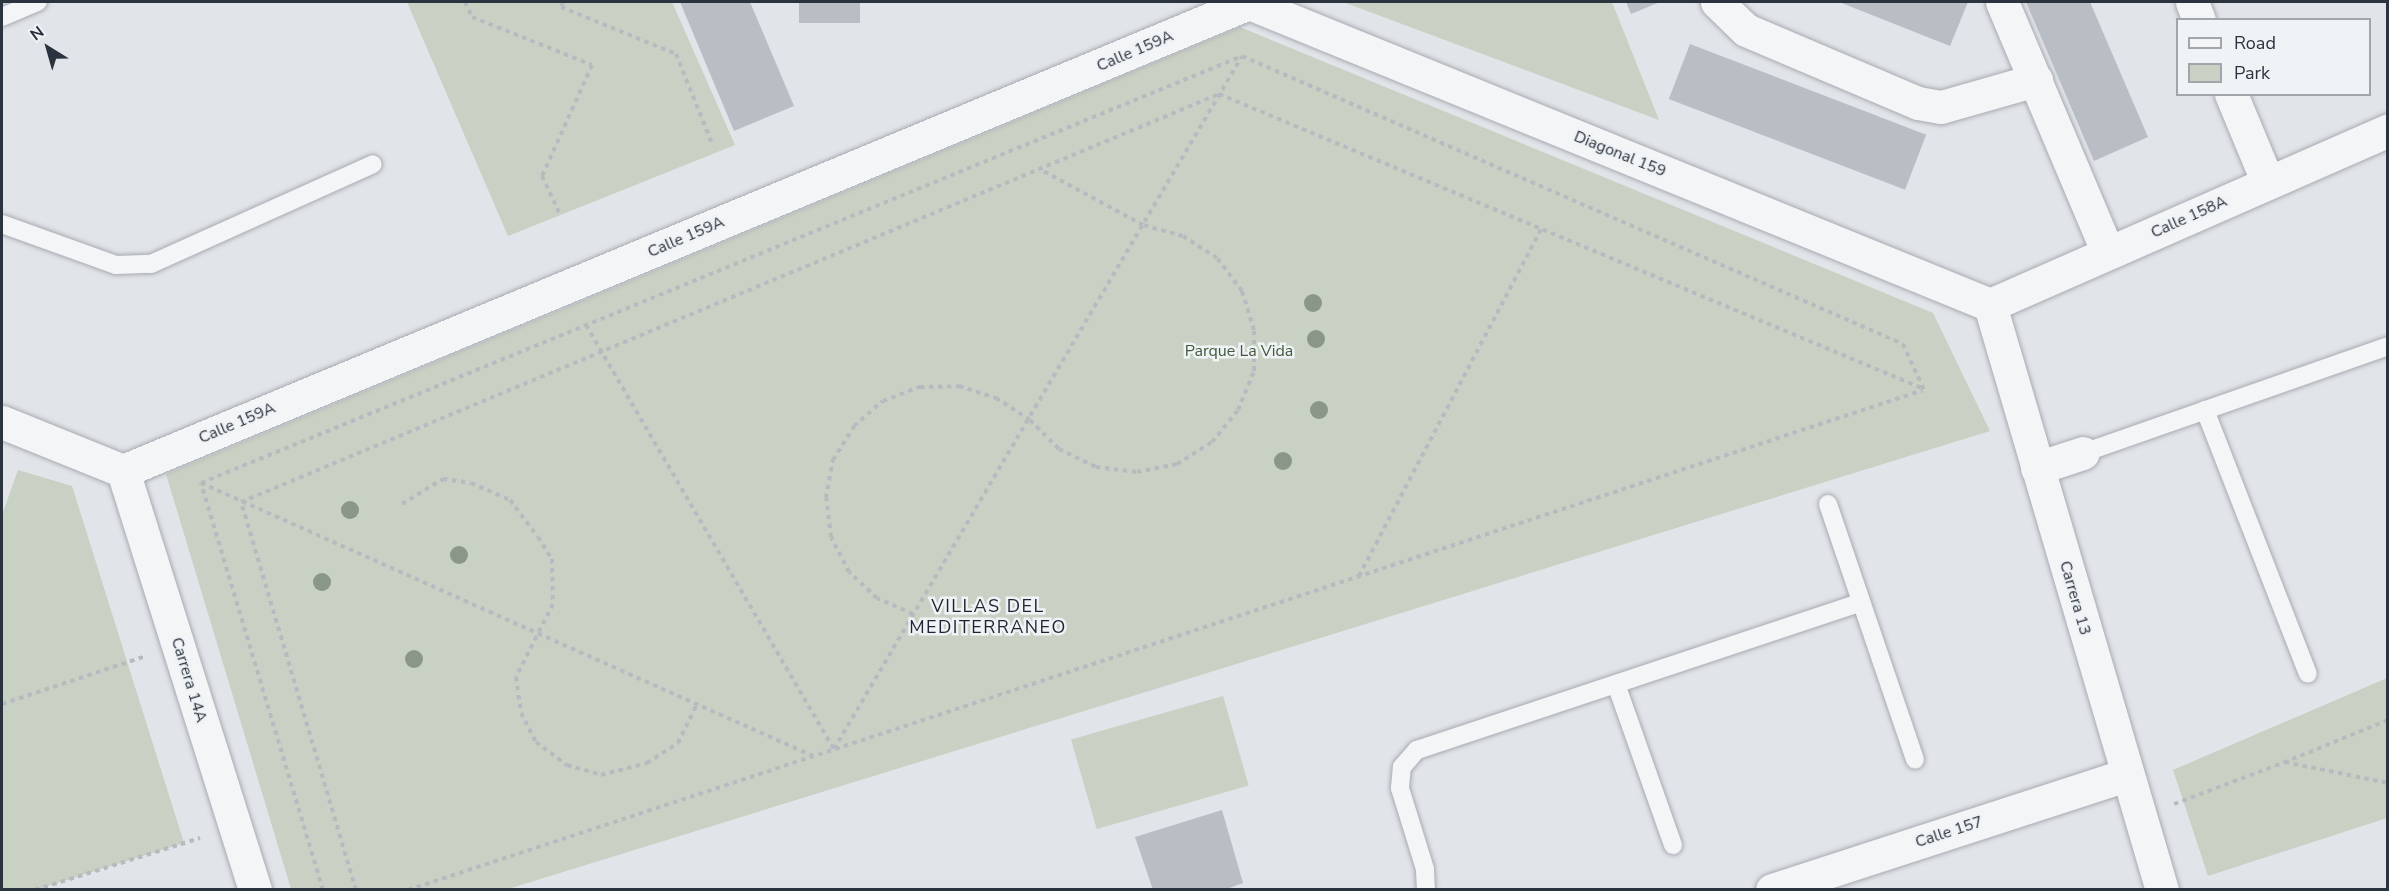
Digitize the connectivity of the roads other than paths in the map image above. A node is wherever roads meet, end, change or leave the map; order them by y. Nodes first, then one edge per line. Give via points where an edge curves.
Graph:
1 (38, 2) edge
2 (1248, 2) edge
3 (1717, 2) edge
4 (2002, 2) edge
5 (2192, 2) edge
6 (2, 17) edge
7 (2198, 18) edge
8 (2036, 80) junction
9 (2232, 96) edge
10 (2388, 130) edge
11 (373, 164) dead end
12 (2268, 183) junction
13 (2, 224) edge
14 (2108, 253) junction
15 (1990, 305) junction
16 (2388, 346) edge
17 (2205, 410) junction
18 (2, 422) edge
19 (2083, 453) joint
20 (2037, 468) junction
21 (123, 471) junction
22 (1828, 504) dead end
23 (1861, 602) junction
24 (2308, 674) dead end
25 (1616, 684) junction
26 (1915, 760) dead end
27 (2126, 775) junction
28 (1673, 845) dead end
29 (255, 890) edge
30 (1426, 890) edge
31 (1772, 890) edge
32 (2162, 890) edge

1 - 6 lane
2 - 15 street, Diagonal 159
2 - 21 street, Calle 159A
3 - 8 street via 1746,30 1918,104 1941,107
4 - 8 street
5 - 7 street
8 - 14 street
9 - 12 street
10 - 12 street, Calle 158A
11 - 13 lane via 151,264 116,265
12 - 14 street, Calle 158A
14 - 15 street, Calle 158A
15 - 20 street, Carrera 13
16 - 17 lane
17 - 19 lane
17 - 24 lane
18 - 21 street
19 - 20 street
20 - 27 street, Carrera 13
21 - 29 street, Carrera 14A
22 - 23 lane
23 - 25 lane
23 - 26 lane
25 - 28 lane
25 - 30 lane via 1417,750 1402,768 1400,788 1425,869
27 - 31 street, Calle 157
27 - 32 street, Carrera 13

